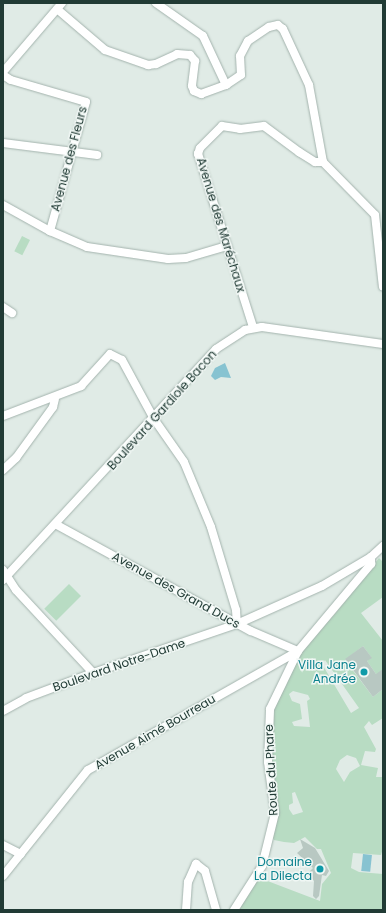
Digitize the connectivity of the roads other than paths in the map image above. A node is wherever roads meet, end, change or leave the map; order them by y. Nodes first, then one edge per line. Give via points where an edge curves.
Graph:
1 (156, 3) edge
2 (59, 6) edge
3 (3, 73) edge
4 (226, 85) junction
5 (3, 143) edge
6 (72, 151) junction
7 (97, 155) dead end
8 (323, 162) junction
9 (3, 205) edge
10 (50, 231) junction
11 (227, 246) junction
12 (383, 287) edge
13 (3, 307) edge
14 (12, 313) dead end
15 (253, 327) junction
16 (383, 344) edge
17 (55, 399) junction
18 (3, 416) edge
19 (154, 419) junction
20 (3, 470) edge
21 (57, 525) junction
22 (383, 546) edge
23 (371, 557) junction
24 (4, 576) edge
25 (237, 624) junction
26 (298, 651) junction
27 (93, 673) junction
28 (3, 711) edge
29 (3, 845) edge
30 (21, 854) junction
31 (3, 876) edge
32 (186, 910) edge
33 (216, 910) edge
34 (234, 910) edge

1 - 4 street via 176,20 203,36
2 - 3 street
2 - 4 street via 97,44 112,52 148,65 177,54 190,56 194,62 194,91 208,92
3 - 6 street, Avenue des Fleurs via 11,80 86,102
4 - 8 street via 241,75 240,56 248,41 269,27 278,25 283,29 309,85
5 - 6 street
6 - 7 street
6 - 10 street, Avenue des Fleurs
8 - 11 street, Avenue des Maréchaux via 315,162 264,126 240,129 222,126 200,148 198,154
8 - 12 street via 375,215
9 - 10 street
10 - 11 street via 87,247 168,259 186,258
11 - 15 street, Avenue des Maréchaux
13 - 14 street
15 - 16 street
15 - 19 street, Boulevard Gardiole Bacon via 216,349
17 - 18 street
17 - 19 street via 91,378 105,356 116,355 122,360
17 - 20 street via 53,407 16,458
19 - 21 street, Boulevard Gardiole Bacon
19 - 25 street via 184,462 211,526 236,610
21 - 24 street, Boulevard Gardiole Bacon
21 - 25 street, Avenue des Grand Ducs
22 - 23 street
23 - 25 street, Boulevard Notre-Dame via 322,586
23 - 26 street, Route du Phare via 371,564
24 - 27 street
25 - 26 street, Avenue des Grand Ducs
25 - 27 street, Boulevard Notre-Dame
26 - 30 street, Avenue Aimé Bourreau via 88,770
26 - 34 street, Route du Phare via 270,709 268,721 271,797 275,813 271,834 262,866
27 - 28 street, Boulevard Notre-Dame via 26,698
29 - 30 street
30 - 31 street, Avenue Aimé Bourreau
32 - 33 street via 188,882 196,864 205,871

